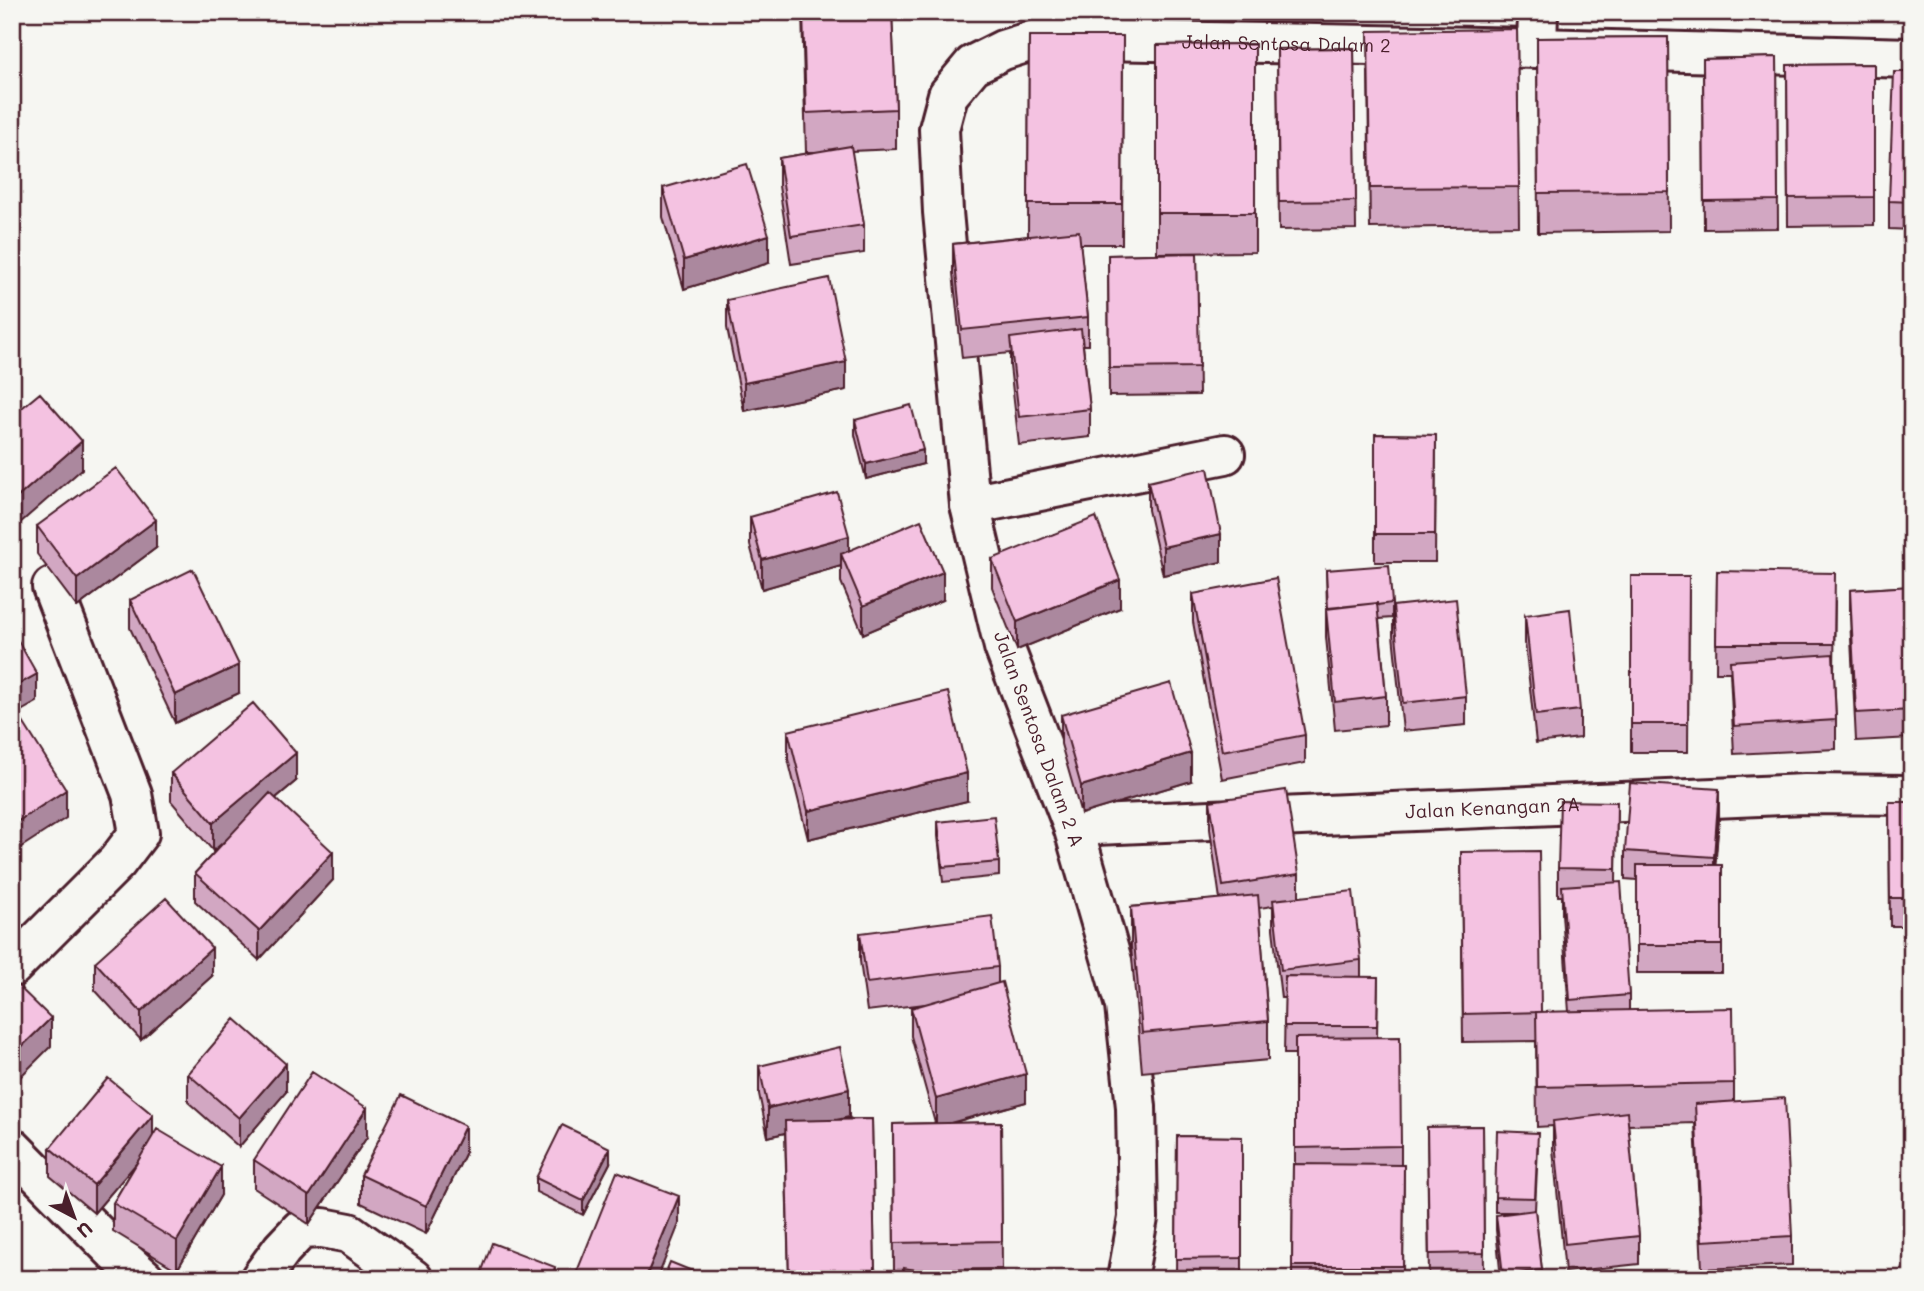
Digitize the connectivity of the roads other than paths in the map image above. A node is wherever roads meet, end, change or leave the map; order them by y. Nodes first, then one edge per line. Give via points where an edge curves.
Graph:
1 (1537, 30) edge
2 (1038, 39) joint
3 (1912, 58) edge
4 (1225, 454) dead end
5 (970, 505) junction
6 (52, 587) dead end
7 (1912, 795) edge
8 (1073, 826) junction
9 (12, 967) edge
10 (12, 1148) edge
11 (145, 1279) edge
12 (260, 1279) edge
13 (413, 1279) edge
14 (1127, 1279) edge

1 - 2 street, Jalan Sentosa Dalam 2
1 - 3 street, Jalan Sentosa Dalam 2
2 - 5 street, Jalan Sentosa Dalam 2 A via 972,65 948,95 939,129
4 - 5 street
5 - 8 street, Jalan Sentosa Dalam 2 A via 1004,647
6 - 9 street via 132,794 139,833 117,862
7 - 8 street, Jalan Kenangan 2A via 1804,794
8 - 14 street, Jalan Sentosa Dalam 2 A via 1125,1006 1136,1107 1138,1218
10 - 11 street
12 - 13 street via 301,1229 323,1228 349,1233

